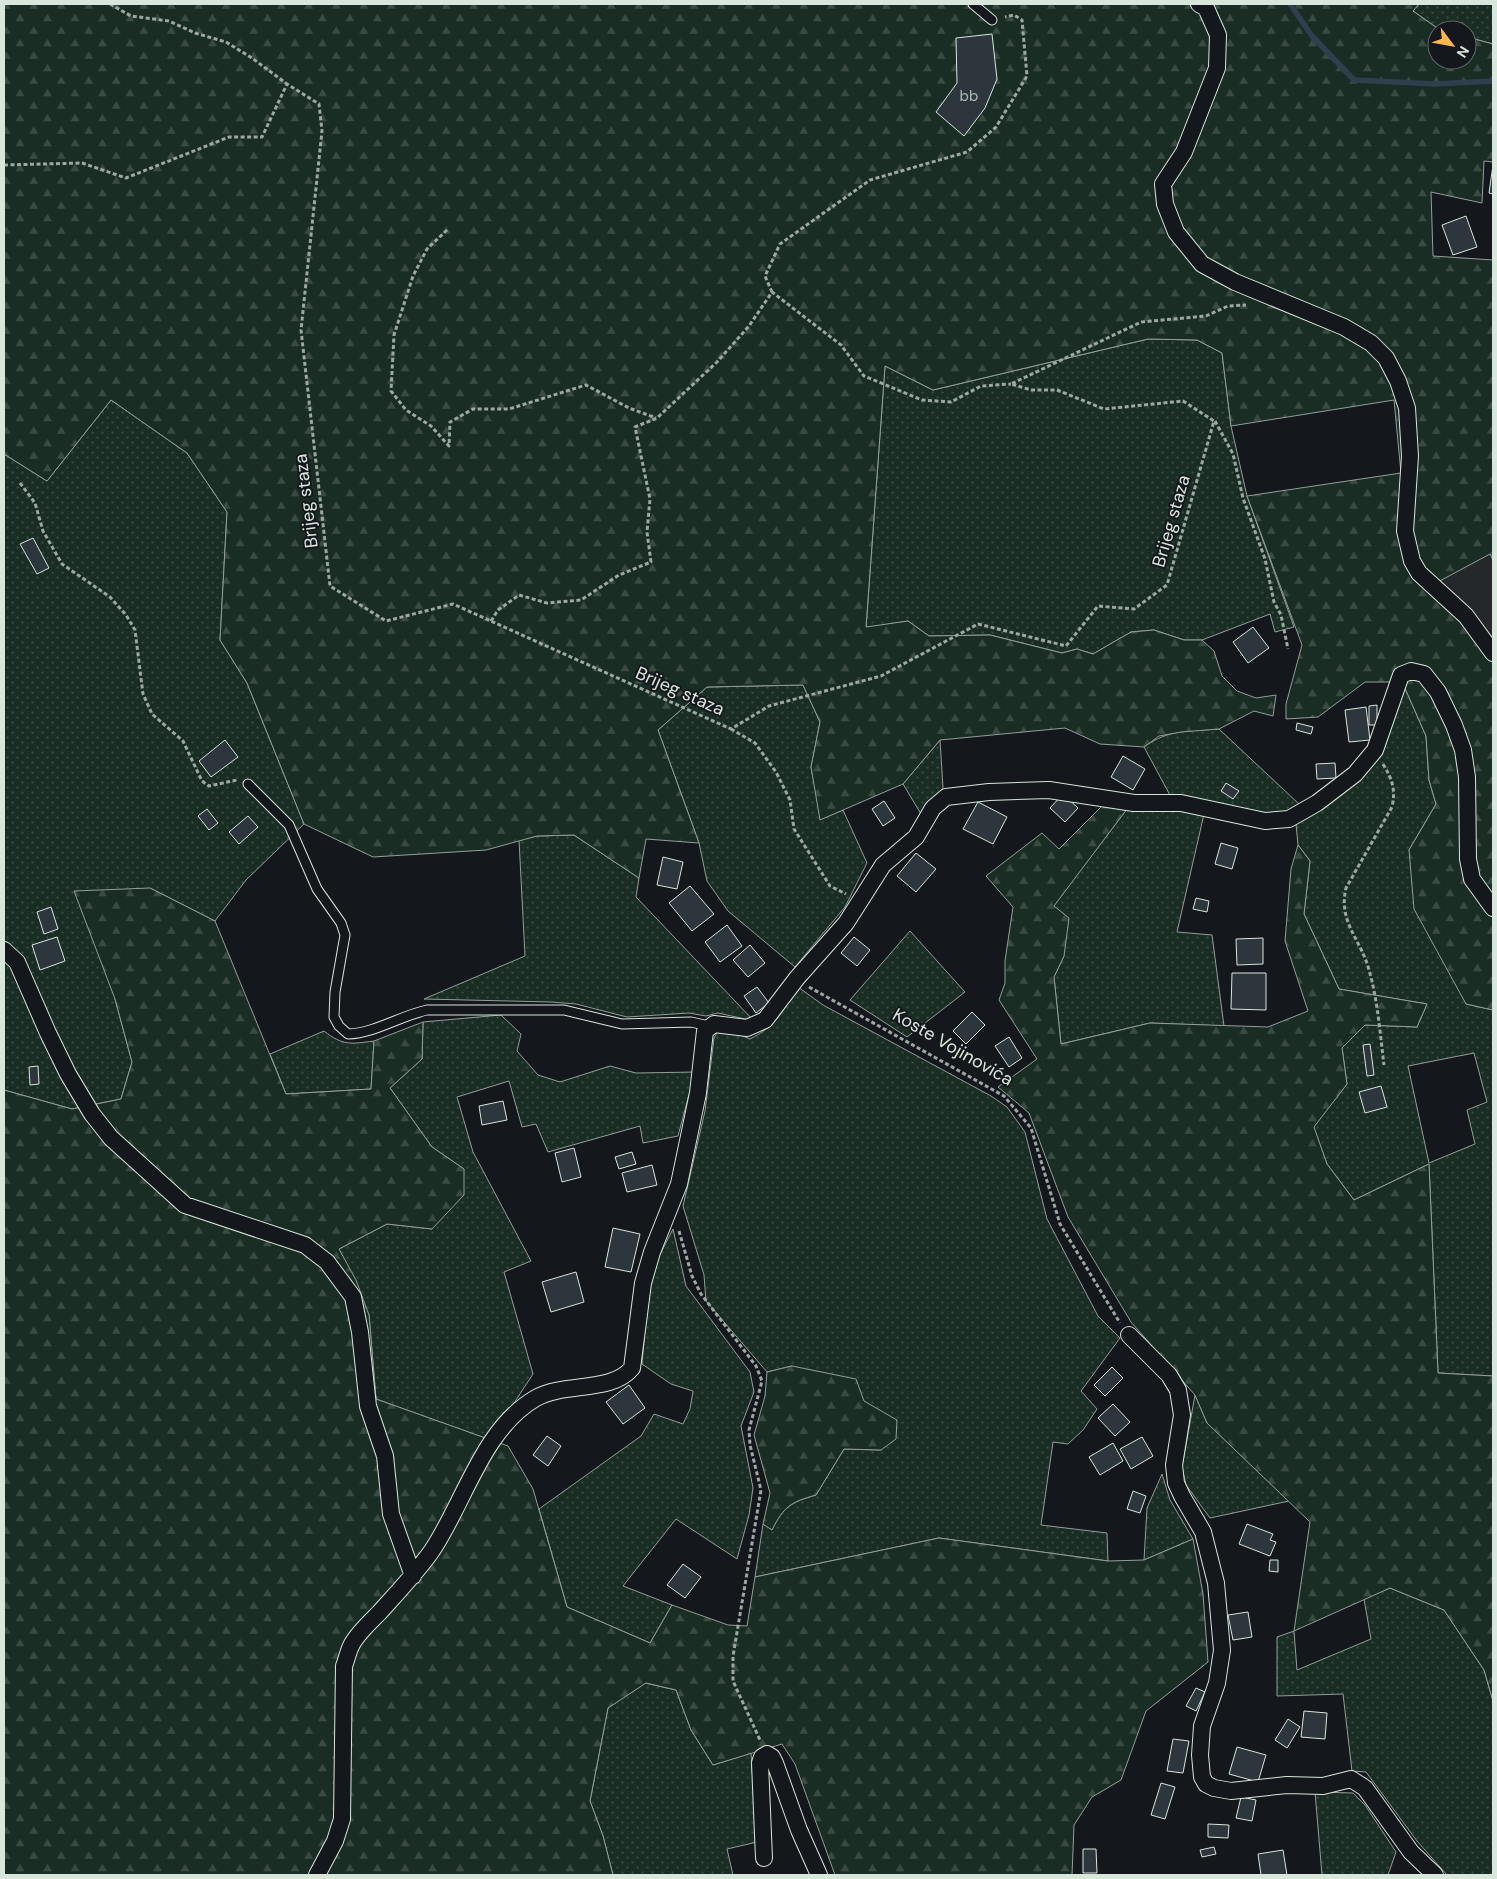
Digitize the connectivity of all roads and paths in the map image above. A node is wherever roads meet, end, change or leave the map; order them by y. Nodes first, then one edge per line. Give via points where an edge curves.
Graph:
1 (110, 4) edge
2 (973, 4) edge
3 (1199, 4) edge
4 (992, 20) joint
5 (287, 84) junction
6 (4, 165) edge
7 (447, 230) dead end
8 (772, 292) junction
9 (1256, 305) dead end
10 (1011, 384) junction
11 (657, 418) junction
12 (1214, 421) junction
13 (20, 483) dead end
14 (491, 621) junction
15 (1288, 649) dead end
16 (1493, 653) edge
17 (731, 729) junction
18 (1375, 750) junction
19 (248, 784) joint
20 (860, 901) junction
21 (1493, 908) edge
22 (4, 950) edge
23 (797, 978) junction
24 (709, 1026) junction
25 (1384, 1065) dead end
26 (671, 1204) junction
27 (1129, 1335) joint
28 (413, 1576) junction
29 (767, 1754) junction
30 (764, 1858) dead end
31 (317, 1875) edge
32 (819, 1875) edge
33 (1435, 1875) edge

1 - 5 path via 131,16 170,21 226,42
2 - 4 lane
3 - 16 street via 1206,8 1218,35 1217,68 1184,152 1163,184 1165,204 1176,232 1202,264 1235,282 1344,327 1371,343 1386,358 1407,408 1410,456 1405,531 1412,561 1419,573 1466,616
4 - 8 path via 1014,15 1022,20 1027,76 996,127 967,152 870,180 812,220 780,244 765,276
5 - 6 path via 262,138 229,137 126,178 82,164
5 - 14 path, Brijeg staza via 319,104 322,131 301,330 330,586 386,621 453,604
7 - 11 path via 427,250 413,276 394,335 390,391 406,410 431,426 449,446 450,422 473,409 509,409 586,385 629,408
8 - 10 path via 841,344 864,376 914,397 950,402 981,386
8 - 11 path via 749,326 717,362
9 - 10 path via 1228,306 1206,316 1142,322
10 - 12 path via 1031,390 1057,390 1104,409 1183,400
11 - 14 path via 635,427 650,499 647,532 651,562 619,575 581,600 546,603 519,595 498,610
12 - 15 path via 1233,454 1243,498 1265,559 1274,602 1282,615
12 - 17 path, Brijeg staza via 1167,585 1134,609 1098,606 1066,646 978,624 881,676 768,706
13 - 19 path via 35,503 43,531 62,564 110,598 135,630 143,694 152,714 183,741 202,780 209,786 236,780
14 - 17 path, Brijeg staza
17 - 20 path via 755,743 776,772 790,800 794,828 830,886
18 - 20 street via 1355,774 1317,804 1276,822 1181,803 1134,803 1049,790 946,797 933,808 916,837 883,865
18 - 21 street via 1401,676 1411,671 1424,674 1438,692 1463,750 1467,777 1468,859 1472,879
18 - 25 path via 1393,780 1395,793 1392,808 1346,888 1343,913 1369,968
19 - 24 lane via 288,825 317,889 341,923 345,935 334,1017 348,1034 372,1030 427,1010 564,1010 622,1024 691,1022
20 - 23 street via 846,923
22 - 28 street via 17,962 68,1074 111,1138 185,1205 304,1245 327,1262 353,1297 368,1406 386,1456 391,1514
23 - 24 street via 765,1020 747,1028 719,1023
23 - 27 path, Koste Vojinovića via 818,994 1004,1096 1031,1128 1060,1224
24 - 26 street via 704,1038 698,1093 679,1184
26 - 28 street via 643,1283 632,1368 621,1378 607,1383 556,1390 536,1398 507,1421 474,1471 431,1552
26 - 29 path via 692,1276 701,1294 756,1366 762,1381 750,1430 750,1445 761,1490 734,1656 733,1682
27 - 33 street via 1169,1375 1178,1390 1182,1415 1174,1465 1176,1483 1203,1532 1216,1583 1222,1650 1217,1683 1202,1726 1202,1778 1214,1788 1231,1791 1287,1785 1323,1786 1351,1779 1365,1788 1411,1852
28 - 31 street via 352,1645 344,1666 342,1819 335,1841
29 - 30 street via 760,1763
29 - 32 street via 775,1763

